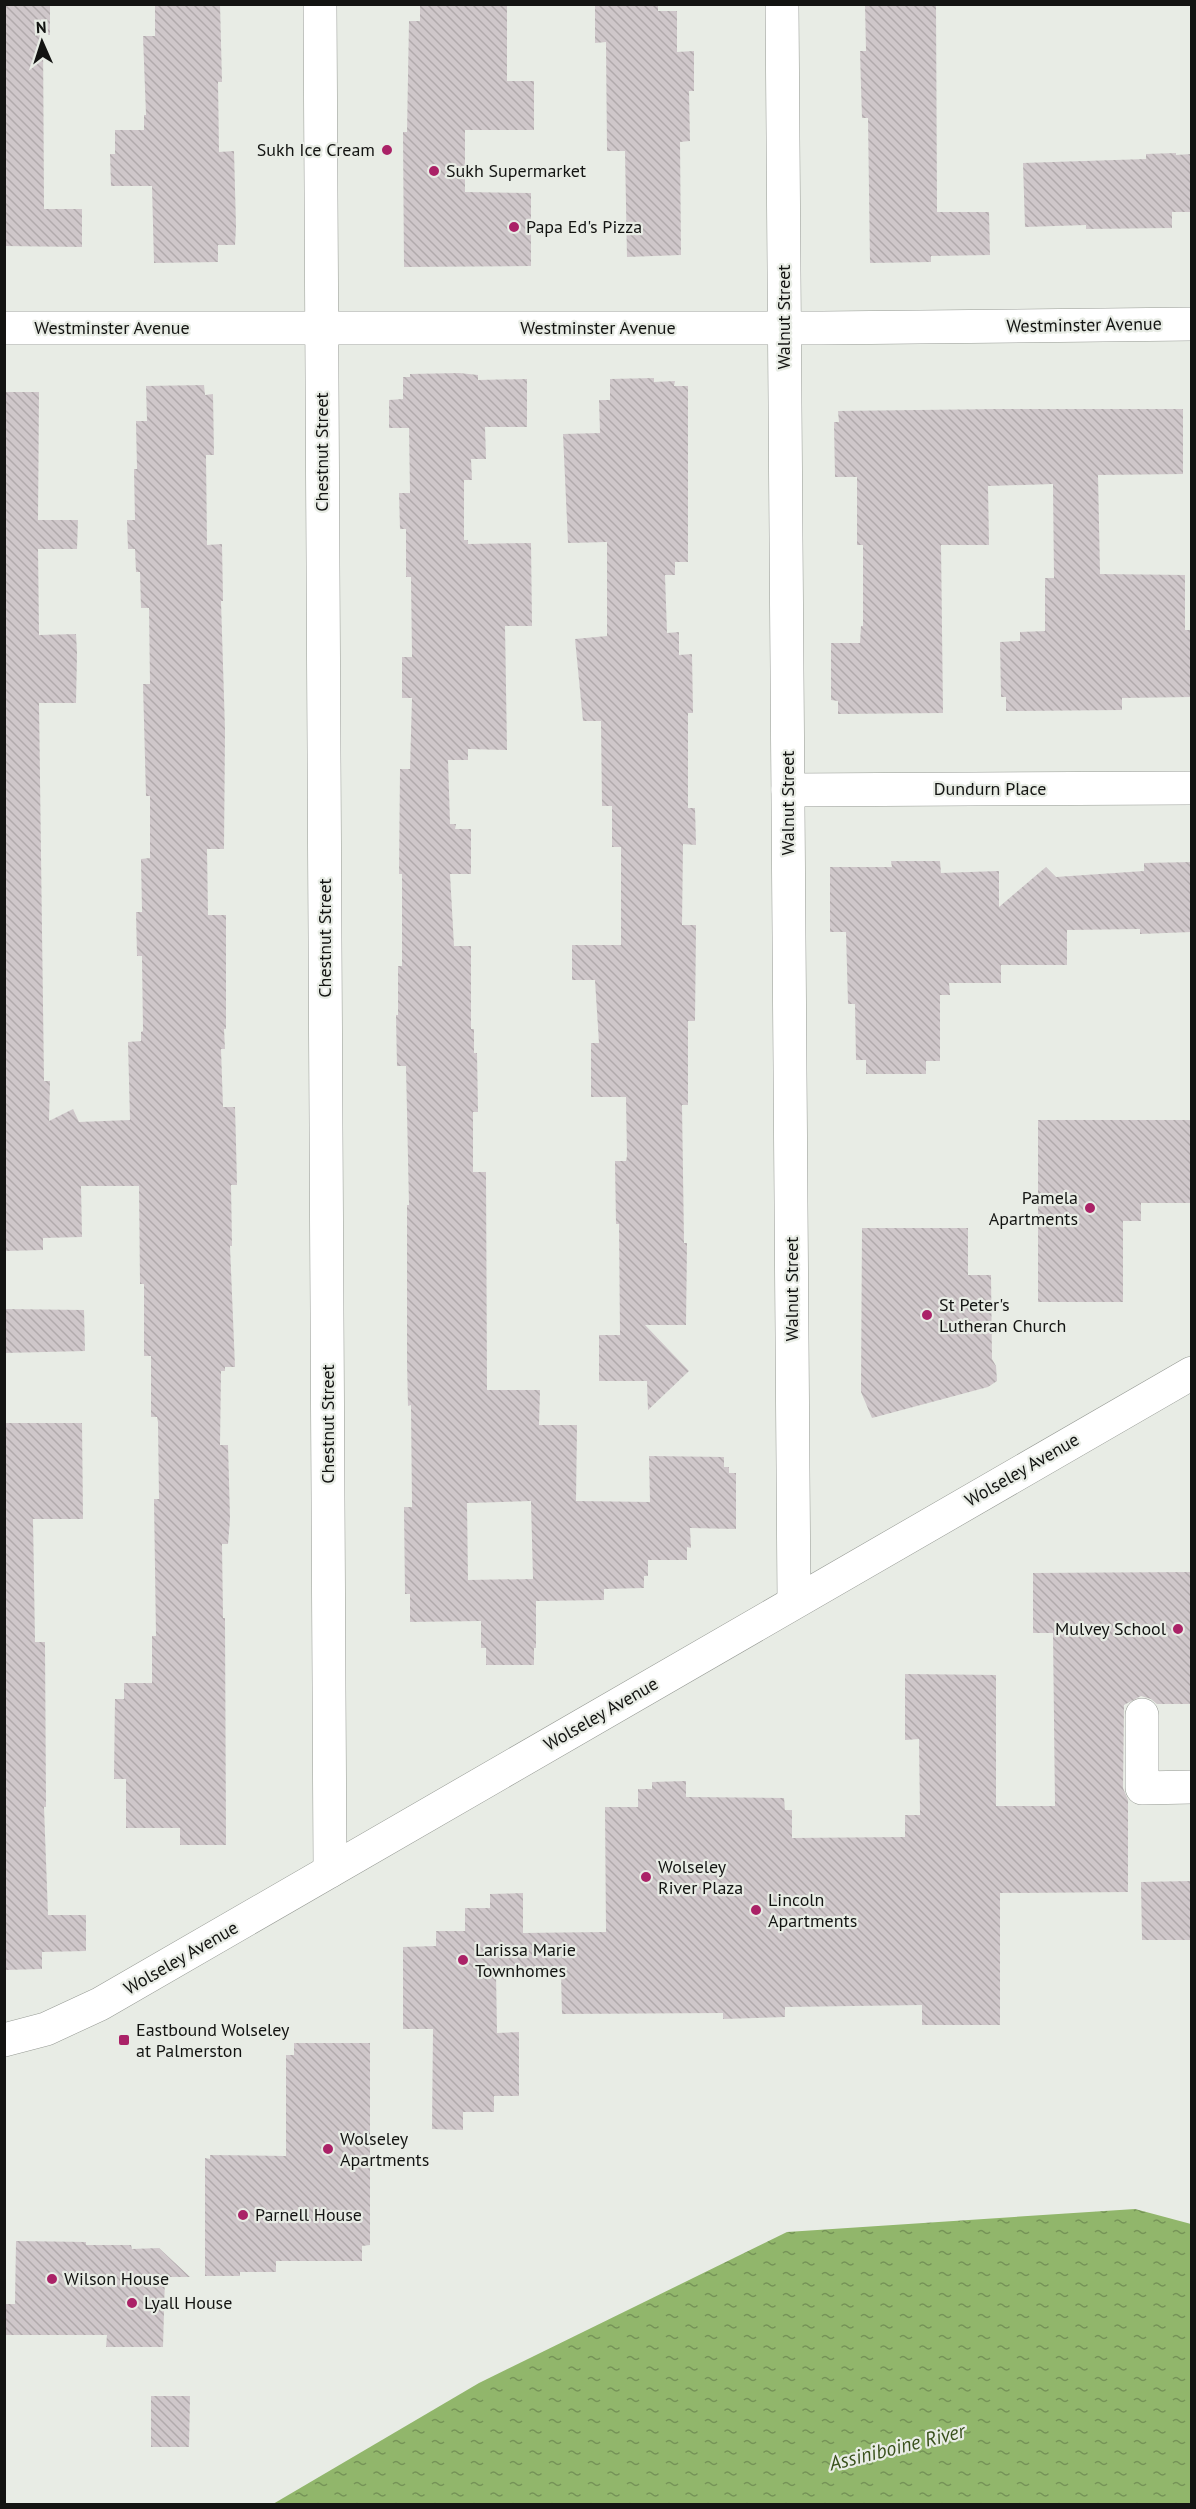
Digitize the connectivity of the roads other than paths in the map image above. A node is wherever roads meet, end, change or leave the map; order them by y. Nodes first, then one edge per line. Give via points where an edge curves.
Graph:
1 (320, 4) edge
2 (782, 4) edge
3 (1191, 324) edge
4 (4, 328) edge
5 (322, 328) junction
6 (784, 328) junction
7 (1191, 788) edge
8 (788, 790) junction
9 (1191, 1373) edge
10 (794, 1602) junction
11 (1142, 1715) dead end
12 (1191, 1787) edge
13 (330, 1871) junction
14 (4, 2040) edge

1 - 5 street, Chestnut Street
2 - 6 street, Walnut Street
3 - 6 street, Westminster Avenue
4 - 5 street, Westminster Avenue
5 - 6 street, Westminster Avenue
5 - 13 street, Chestnut Street
6 - 8 street, Walnut Street
7 - 8 street, Dundurn Place
8 - 10 street, Walnut Street
9 - 10 street, Wolseley Avenue
10 - 13 street, Wolseley Avenue
11 - 12 street via 1142,1788
13 - 14 street, Wolseley Avenue via 74,2019

